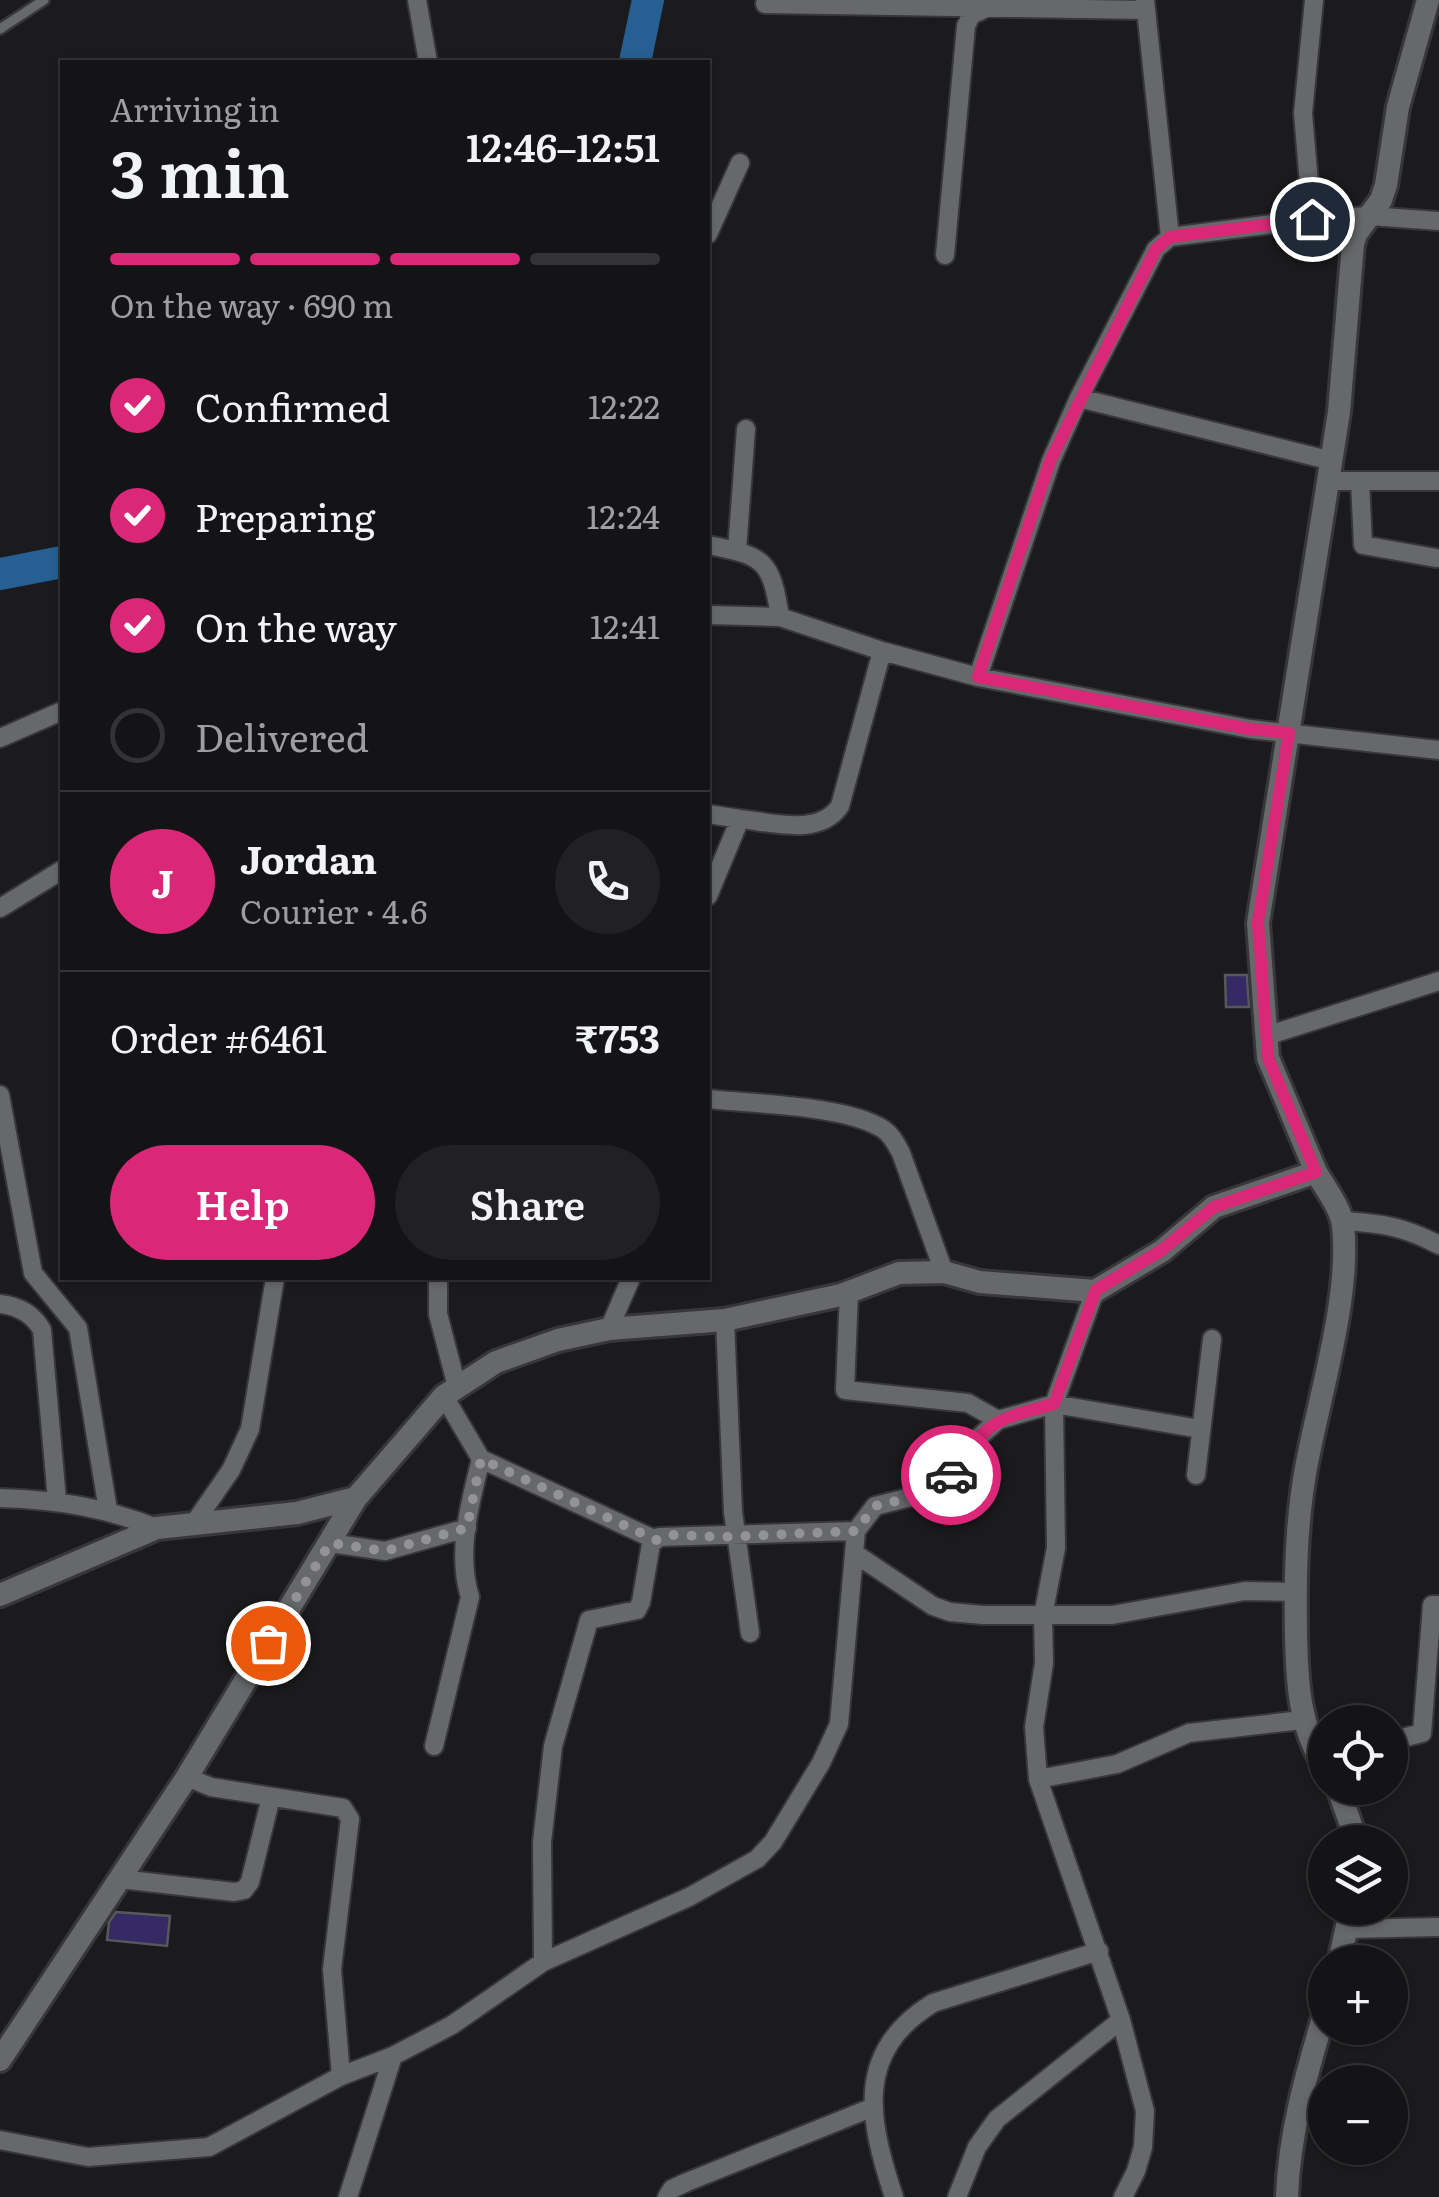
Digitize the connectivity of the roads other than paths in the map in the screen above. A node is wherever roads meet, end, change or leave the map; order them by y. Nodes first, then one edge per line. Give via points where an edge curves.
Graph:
1 (44, 0) edge
2 (417, 0) edge
3 (1314, 0) edge
4 (1428, 0) edge
5 (765, 4) dead end
6 (1145, 5) edge
7 (990, 6) junction
8 (0, 29) edge
9 (428, 60) edge
10 (740, 163) dead end
11 (1370, 216) junction
12 (1312, 219) junction
13 (1439, 222) edge
14 (710, 230) edge
15 (1170, 237) junction
16 (944, 255) dead end
17 (1079, 398) junction
18 (746, 429) dead end
19 (1330, 471) junction
20 (1360, 480) junction
21 (1439, 480) edge
22 (710, 545) edge
23 (737, 550) junction
24 (1436, 558) dead end
25 (710, 616) edge
26 (780, 616) junction
27 (882, 651) junction
28 (978, 677) junction
29 (60, 712) edge
30 (1289, 733) junction
31 (0, 738) edge
32 (1439, 750) edge
33 (710, 814) edge
34 (740, 819) junction
35 (60, 871) edge
36 (710, 891) edge
37 (0, 908) edge
38 (1439, 981) edge
39 (1266, 1036) junction
40 (0, 1095) edge
41 (710, 1099) edge
42 (1316, 1172) junction
43 (1343, 1221) junction
44 (1439, 1246) edge
45 (944, 1272) junction
46 (275, 1280) edge
47 (438, 1280) edge
48 (630, 1280) edge
49 (1096, 1290) junction
50 (849, 1292) junction
51 (0, 1304) edge
52 (726, 1320) junction
53 (608, 1329) junction
54 (1212, 1339) dead end
55 (450, 1392) junction
56 (1054, 1404) junction
57 (998, 1420) junction
58 (1200, 1429) junction
59 (481, 1459) junction
60 (1196, 1475) dead end
61 (0, 1498) edge
62 (356, 1498) junction
63 (57, 1500) junction
64 (108, 1510) junction
65 (195, 1522) junction
66 (157, 1528) junction
67 (467, 1528) junction
68 (856, 1531) junction
69 (737, 1536) junction
70 (656, 1540) junction
71 (330, 1543) junction
72 (854, 1553) junction
73 (1296, 1592) junction
74 (0, 1594) edge
75 (1439, 1604) edge
76 (1043, 1616) junction
77 (750, 1633) dead end
78 (1302, 1720) junction
79 (1308, 1732) edge
80 (1408, 1736) edge
81 (434, 1746) dead end
82 (186, 1777) junction
83 (1038, 1779) junction
84 (270, 1798) junction
85 (120, 1879) junction
86 (1408, 1924) edge
87 (1439, 1927) edge
88 (1099, 1951) junction
89 (544, 1962) junction
90 (1121, 2020) junction
91 (1316, 2045) edge
92 (393, 2056) junction
93 (0, 2060) edge
94 (342, 2076) junction
95 (871, 2108) junction
96 (0, 2140) edge
97 (348, 2197) edge
98 (667, 2197) edge
99 (894, 2197) edge
100 (957, 2197) edge
101 (1123, 2197) edge
102 (1287, 2197) edge

1 - 8 lane
2 - 9 street
3 - 12 street via 1304,113
4 - 11 street via 1395,121 1386,185
5 - 7 street
6 - 7 street
6 - 15 street
7 - 16 street via 971,14 966,26
10 - 14 street
11 - 12 street
11 - 13 street
11 - 19 street via 1353,244
12 - 15 street
15 - 17 street via 1156,249
17 - 19 street
17 - 28 street via 1050,461
18 - 23 street
19 - 20 street
19 - 30 street
20 - 21 street
20 - 24 street via 1363,545
22 - 23 street
23 - 26 street via 774,577
25 - 26 street
26 - 27 street
27 - 28 street
27 - 34 street via 833,816 810,826
28 - 30 street
29 - 31 street
30 - 32 street
30 - 39 street via 1258,922
33 - 34 street
34 - 36 street
35 - 37 street
38 - 39 street
39 - 42 street via 1268,1058
40 - 64 street via 32,1274 78,1328
41 - 45 street via 832,1113 881,1127 901,1154
42 - 43 street
42 - 49 street via 1214,1207 1162,1250
43 - 44 street via 1385,1224
43 - 73 street via 1341,1289 1306,1472
45 - 49 street via 980,1282
45 - 50 street via 899,1273
46 - 65 street via 250,1429
47 - 55 street
48 - 53 street
49 - 56 street
50 - 52 street
50 - 57 street via 845,1390 968,1403
51 - 63 street via 18,1308 42,1330
52 - 53 street
52 - 69 street
53 - 55 street via 496,1362
54 - 58 street
55 - 59 street
55 - 62 street
56 - 57 street
56 - 58 street
56 - 76 street via 1056,1548
57 - 68 street via 946,1484 875,1506
58 - 60 street
59 - 67 street
59 - 70 street
61 - 63 street
62 - 65 street via 297,1513
62 - 71 street
63 - 64 street
64 - 66 street
65 - 66 street
66 - 74 street
67 - 71 street via 385,1551
67 - 81 street via 463,1575 470,1597
68 - 69 street
68 - 72 street
69 - 70 street
69 - 77 street
70 - 89 street via 637,1610 588,1620 553,1746 542,1842
71 - 82 street
72 - 76 street via 950,1612
72 - 89 street via 839,1724 773,1842 757,1859 689,1896
73 - 76 street via 1245,1591 1139,1612
73 - 78 street
75 - 80 street via 1432,1605 1422,1733
76 - 83 street via 1034,1727
78 - 79 street
78 - 83 street via 1189,1733 1136,1758
82 - 84 street
82 - 85 street
83 - 88 street
84 - 85 street via 244,1890
84 - 94 street via 343,1808 350,1818 332,1969
85 - 93 street
86 - 87 street
88 - 90 street
88 - 95 street via 933,2003 911,2016 880,2066
89 - 92 street
90 - 100 street via 997,2119 977,2147
90 - 101 street via 1144,2111 1143,2147
91 - 102 street via 1299,2106
92 - 94 street
92 - 97 street
94 - 96 street via 208,2147 88,2156
95 - 98 street via 687,2182
95 - 99 street

